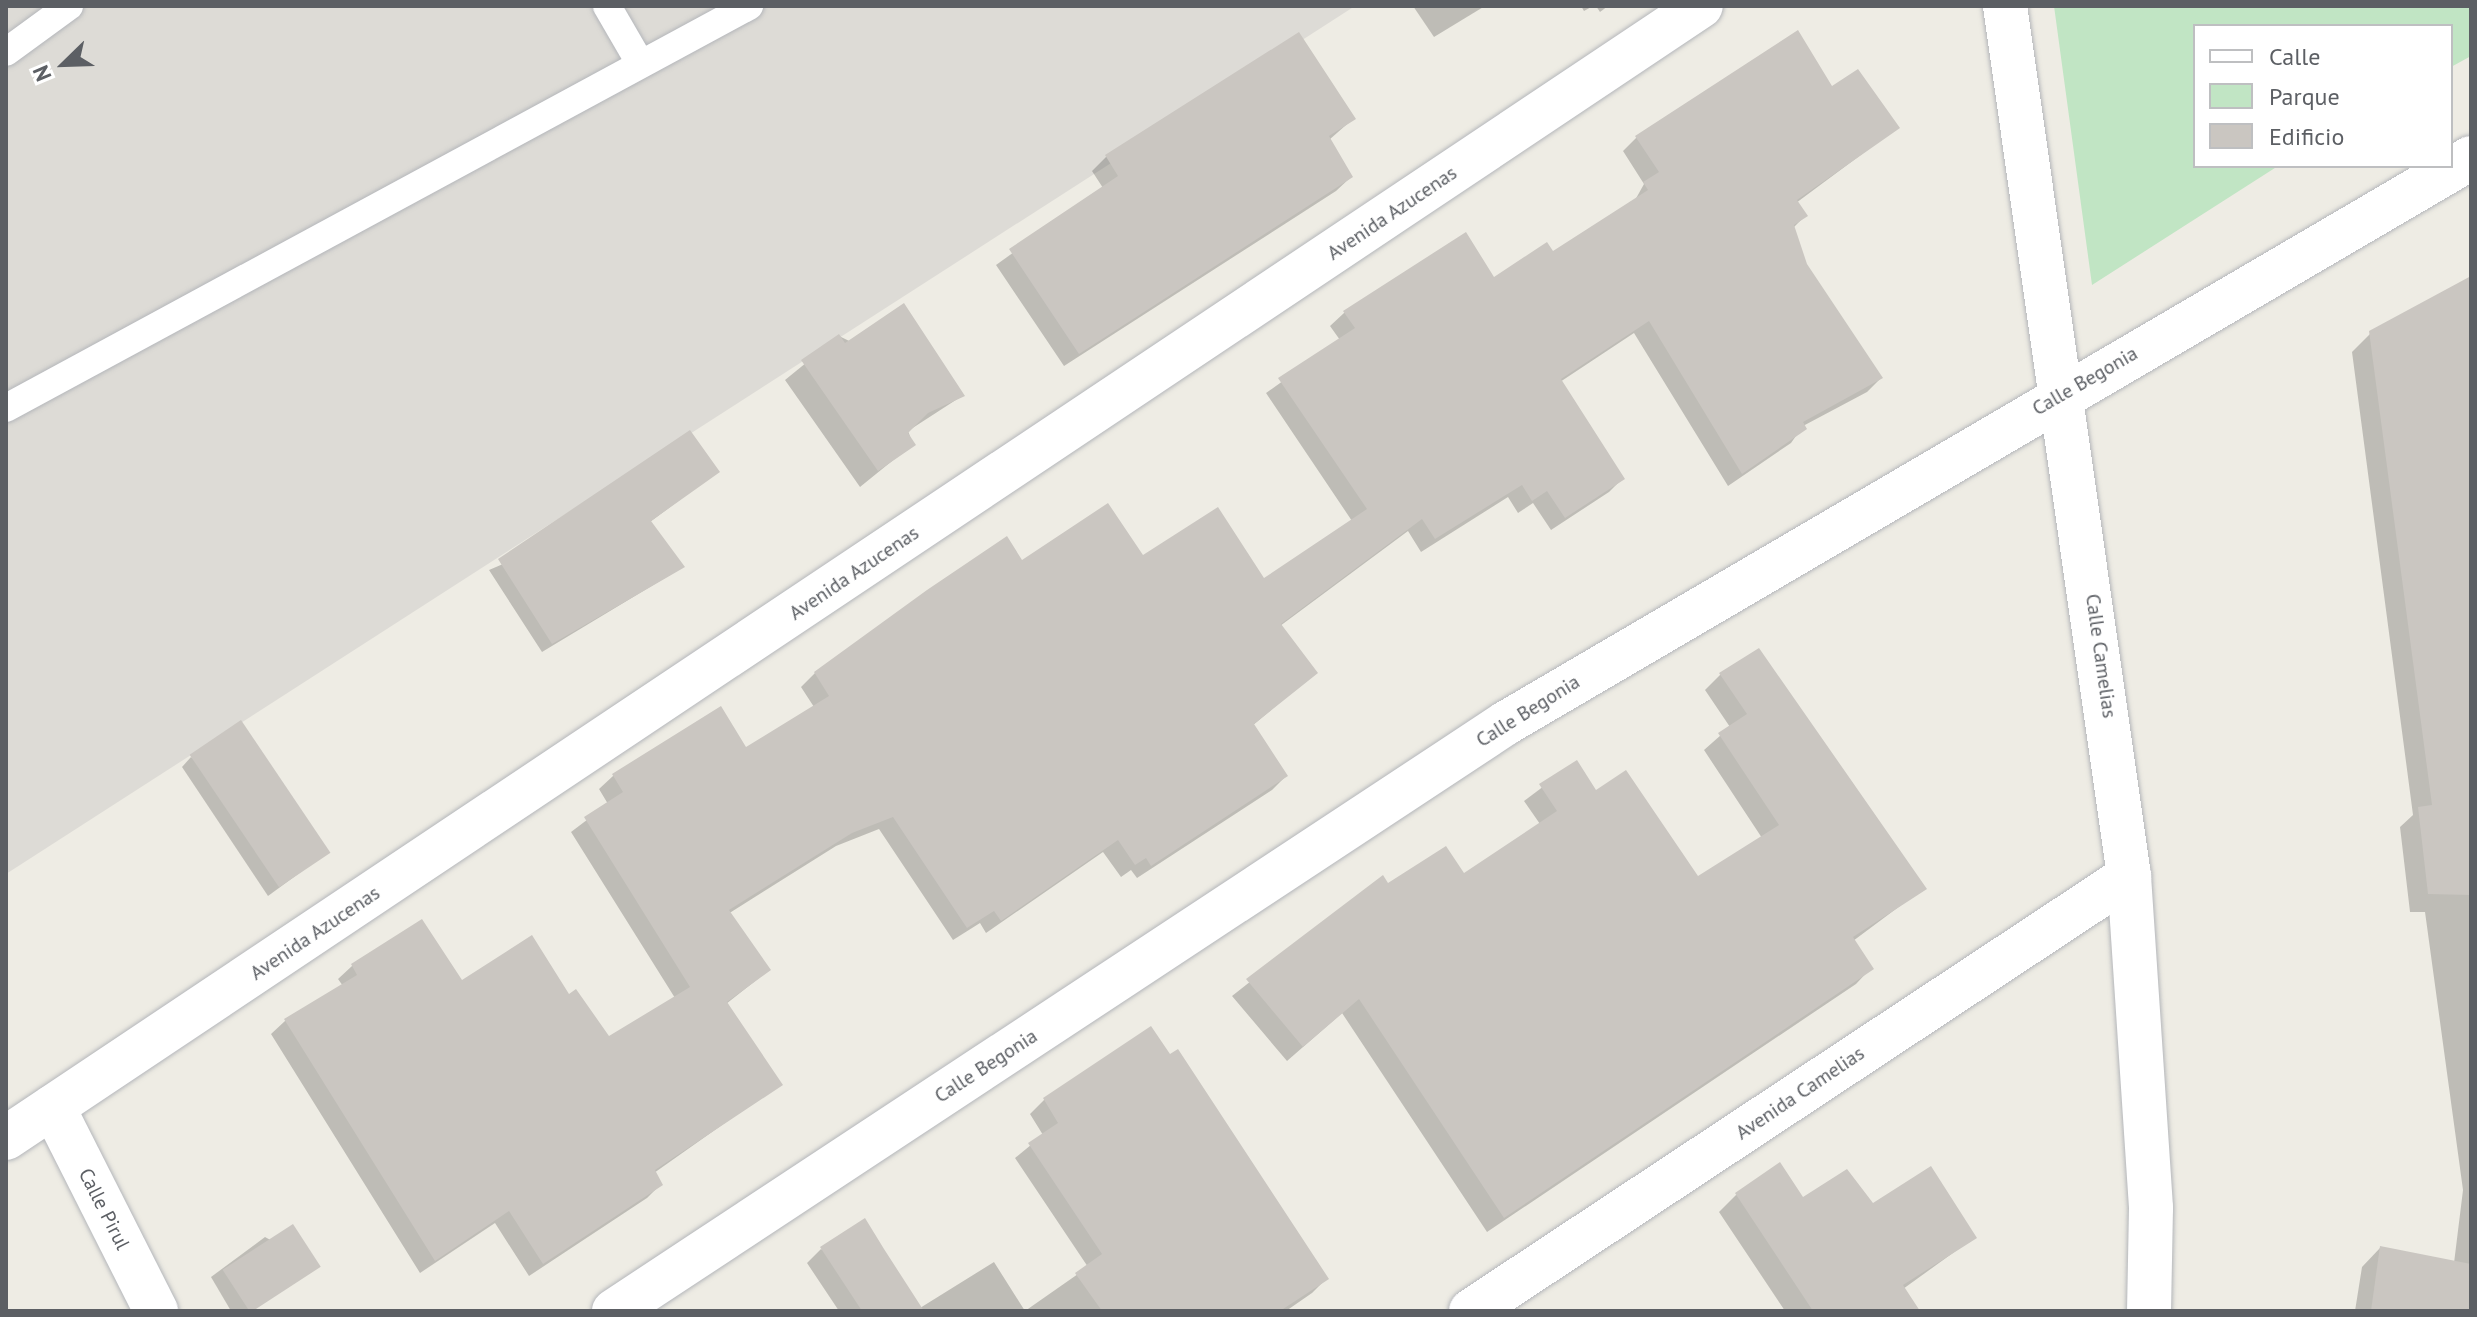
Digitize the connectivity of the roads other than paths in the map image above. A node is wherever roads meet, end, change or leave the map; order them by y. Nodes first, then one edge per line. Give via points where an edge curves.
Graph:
1 (69, 6) edge
2 (607, 6) edge
3 (749, 6) edge
4 (1701, 6) edge
5 (2005, 6) edge
6 (6, 52) edge
7 (640, 63) junction
8 (2471, 158) edge
9 (2057, 397) junction
10 (10, 398) edge
11 (2129, 876) junction
12 (53, 1107) junction
13 (6, 1138) edge
14 (156, 1311) edge
15 (614, 1311) edge
16 (1471, 1311) edge
17 (2149, 1311) edge

1 - 6 lane
2 - 7 lane
3 - 7 lane
4 - 12 street, Avenida Azucenas
5 - 9 street, Calle Camelias
7 - 10 lane
8 - 9 street, Calle Begonia
9 - 11 street, Calle Camelias via 2095,603
9 - 15 street, Calle Begonia via 1506,723
11 - 16 street, Avenida Camelias
11 - 17 street, Calle Camelias via 2151,1208
12 - 13 street, Avenida Azucenas
12 - 14 street, Calle Pirul

